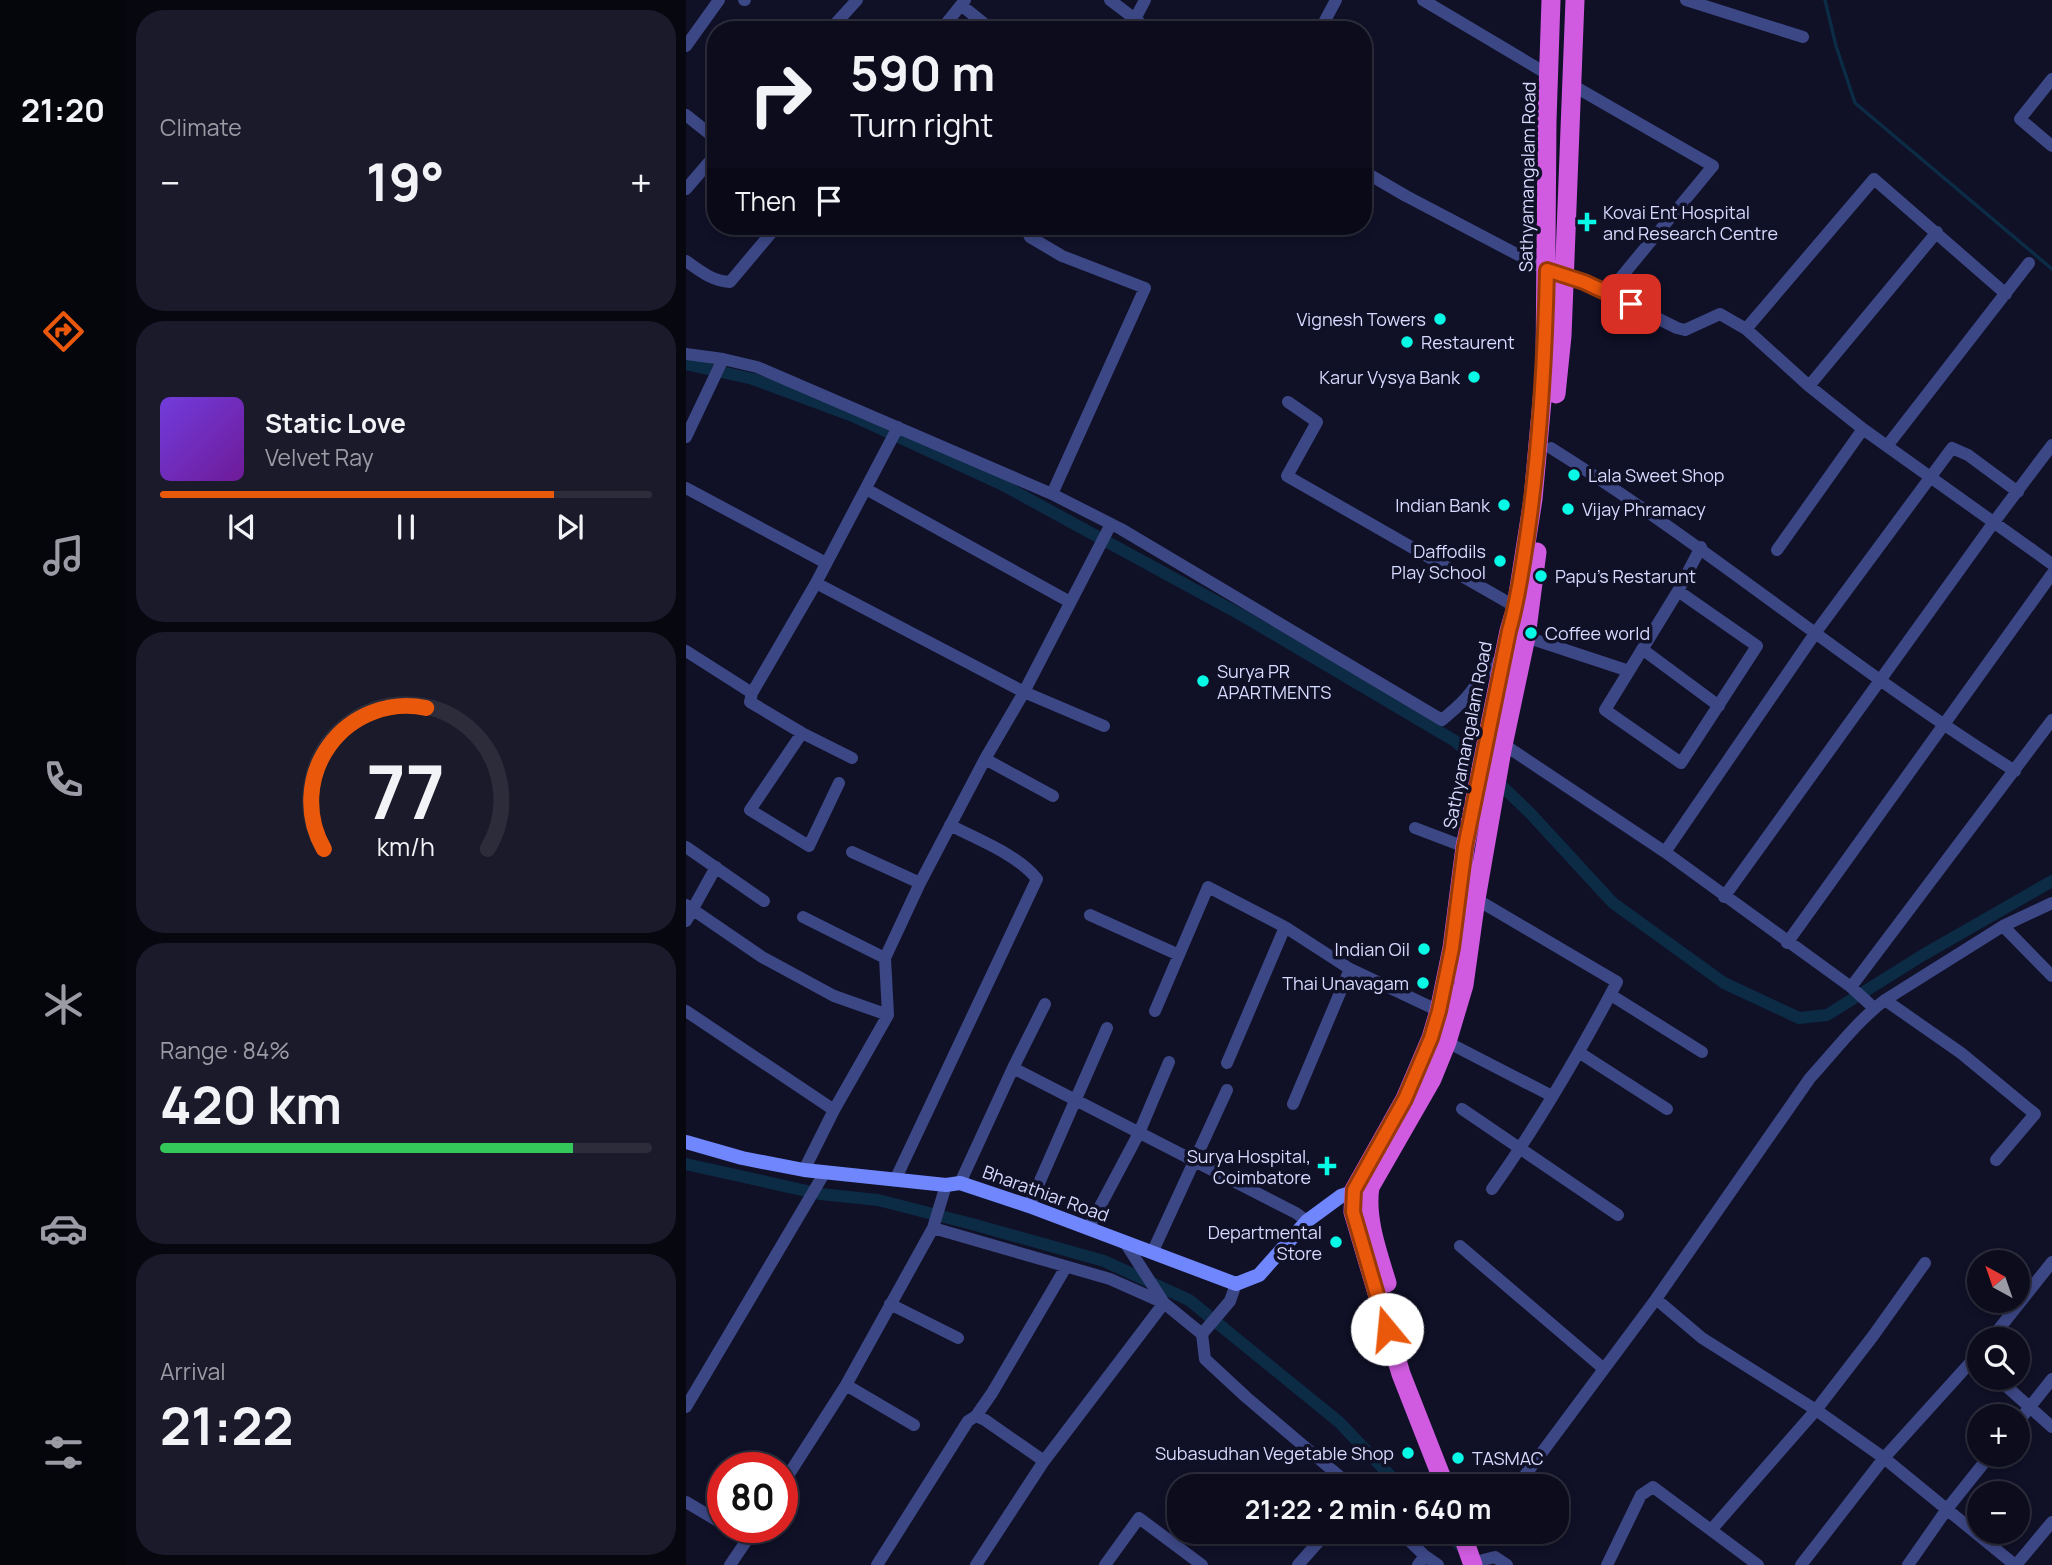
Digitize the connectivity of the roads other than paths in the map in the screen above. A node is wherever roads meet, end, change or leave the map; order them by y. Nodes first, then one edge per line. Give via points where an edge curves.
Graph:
1 (719, 0) edge
2 (857, 0) edge
3 (1110, 0) edge
4 (1145, 0) edge
5 (1336, 0) edge
6 (1423, 0) edge
7 (1551, 0) edge
8 (1575, 0) edge
9 (1686, 0) edge
10 (963, 3) edge
11 (838, 21) edge
12 (948, 21) edge
13 (982, 21) edge
14 (1128, 21) edge
15 (1134, 21) edge
16 (1325, 21) edge
17 (1803, 37) dead end
18 (686, 46) edge
19 (1549, 75) junction
20 (2052, 79) edge
21 (1572, 85) junction
22 (686, 116) edge
23 (707, 132) edge
24 (2052, 146) edge
25 (707, 164) edge
26 (1372, 176) edge
27 (686, 189) edge
28 (1937, 232) junction
29 (769, 235) edge
30 (1029, 235) edge
31 (686, 261) edge
32 (2029, 263) dead end
33 (1555, 272) junction
34 (1608, 293) junction
35 (2006, 294) junction
36 (1746, 329) junction
37 (686, 354) edge
38 (722, 359) junction
39 (1810, 386) junction
40 (1288, 402) dead end
41 (898, 427) junction
42 (1863, 429) junction
43 (686, 437) edge
44 (2052, 445) edge
45 (1887, 446) junction
46 (1551, 448) junction
47 (1931, 478) junction
48 (686, 488) edge
49 (866, 489) junction
50 (2018, 492) junction
51 (1052, 494) junction
52 (1994, 522) junction
53 (1110, 524) junction
54 (1700, 547) junction
55 (1777, 550) dead end
56 (826, 563) junction
57 (2052, 564) edge
58 (2052, 573) edge
59 (816, 583) junction
60 (1678, 591) junction
61 (1070, 602) junction
62 (1516, 607) junction
63 (1816, 632) junction
64 (1527, 637) junction
65 (1642, 649) junction
66 (686, 651) edge
67 (1505, 658) junction
68 (1629, 671) junction
69 (1880, 680) junction
70 (1024, 692) junction
71 (752, 693) junction
72 (1719, 706) junction
73 (2052, 720) edge
74 (1943, 725) junction
75 (1104, 726) dead end
76 (802, 733) junction
77 (1498, 744) junction
78 (852, 758) dead end
79 (985, 759) junction
80 (2015, 771) junction
81 (839, 783) dead end
82 (1053, 796) dead end
83 (950, 825) junction
84 (1415, 828) dead end
85 (686, 847) edge
86 (1465, 847) junction
87 (852, 852) dead end
88 (1665, 852) junction
89 (716, 867) junction
90 (920, 883) junction
91 (1724, 897) junction
92 (1476, 899) junction
93 (764, 901) dead end
94 (2052, 903) edge
95 (688, 912) edge
96 (1090, 915) dead end
97 (803, 917) dead end
98 (2003, 926) junction
99 (1285, 927) junction
100 (1787, 943) junction
101 (1179, 955) junction
102 (885, 958) junction
103 (1350, 969) junction
104 (2052, 976) edge
105 (1851, 988) junction
106 (1611, 995) junction
107 (1045, 1004) dead end
108 (1877, 1005) junction
109 (686, 1011) edge
110 (1155, 1011) dead end
111 (1439, 1011) junction
112 (888, 1014) junction
113 (1107, 1028) dead end
114 (1447, 1042) junction
115 (1702, 1052) dead end
116 (1580, 1053) junction
117 (1169, 1062) dead end
118 (1227, 1063) dead end
119 (1013, 1068) junction
120 (1227, 1090) dead end
121 (1552, 1096) junction
122 (1075, 1101) junction
123 (1293, 1104) dead end
124 (1462, 1109) dead end
125 (1667, 1109) dead end
126 (834, 1110) junction
127 (1139, 1133) junction
128 (686, 1142) edge
129 (1521, 1148) junction
130 (1996, 1160) dead end
131 (1194, 1161) junction
132 (804, 1170) junction
133 (825, 1172) junction
134 (896, 1178) junction
135 (950, 1186) junction
136 (1362, 1189) junction
137 (1492, 1189) dead end
138 (1029, 1206) junction
139 (1618, 1215) dead end
140 (1307, 1221) junction
141 (933, 1228) junction
142 (1088, 1229) junction
143 (1127, 1244) junction
144 (1460, 1246) dead end
145 (1152, 1253) junction
146 (2052, 1262) edge
147 (1925, 1264) dead end
148 (1066, 1267) junction
149 (1236, 1284) junction
150 (1656, 1299) junction
151 (1164, 1303) junction
152 (890, 1304) junction
153 (2001, 1327) edge
154 (1202, 1334) junction
155 (958, 1338) dead end
156 (1604, 1369) junction
157 (1967, 1370) edge
158 (2052, 1379) edge
159 (846, 1385) junction
160 (2011, 1390) edge
161 (2027, 1404) edge
162 (686, 1407) edge
163 (2030, 1407) joint
164 (1816, 1410) junction
165 (976, 1416) junction
166 (914, 1425) dead end
167 (2052, 1427) edge
168 (1884, 1458) junction
169 (798, 1460) edge
170 (1044, 1461) junction
171 (1981, 1467) edge
172 (1337, 1474) edge
173 (1440, 1474) edge
174 (1452, 1474) edge
175 (1526, 1474) edge
176 (686, 1502) edge
177 (1947, 1509) junction
178 (707, 1514) edge
179 (2052, 1522) edge
180 (1712, 1529) junction
181 (744, 1543) edge
182 (1317, 1544) edge
183 (1409, 1544) edge
184 (1476, 1544) edge
185 (1422, 1561) edge
186 (1481, 1563) edge
187 (1198, 1564) edge
188 (730, 1565) edge
189 (877, 1565) edge
190 (976, 1565) edge
191 (1105, 1565) edge
192 (1298, 1565) edge
193 (1438, 1565) edge
194 (1507, 1565) edge
195 (1606, 1565) edge
196 (1758, 1565) edge
197 (1801, 1565) edge
198 (1908, 1565) edge
199 (2016, 1565) edge

1 - 18 street
2 - 11 street
3 - 14 street
4 - 15 street
5 - 16 street
6 - 19 street
7 - 19 highway, Sathyamangalam Road
8 - 21 highway
9 - 17 street
10 - 12 street
10 - 13 street
19 - 33 highway, Sathyamangalam Road
20 - 24 street via 2020,119
21 - 33 highway
21 - 34 street via 1713,166
22 - 23 street
25 - 27 street
26 - 33 street
28 - 35 street
28 - 36 street via 1874,179
28 - 39 street
29 - 31 street via 730,282 707,276
30 - 51 street via 1062,256 1145,288
32 - 35 street
33 - 34 street
33 - 46 highway via 1562,336
33 - 62 highway, Sathyamangalam Road via 1533,499
34 - 36 street via 1685,330 1720,314
35 - 45 street
36 - 39 street
37 - 38 street
38 - 41 street via 757,368
38 - 43 street
39 - 42 street
40 - 62 street via 1317,422 1287,476
41 - 49 street
41 - 51 street
42 - 45 street
42 - 55 street
44 - 50 street
45 - 47 street
46 - 54 street
46 - 64 highway
47 - 50 street via 1952,448
47 - 52 street
47 - 63 street
48 - 56 street
49 - 56 street
49 - 61 street
50 - 52 street
51 - 53 street
52 - 57 street
52 - 69 street
53 - 61 street
53 - 67 street via 1442,720 1469,695 1484,671
54 - 60 street
54 - 63 street
56 - 59 street
58 - 74 street
59 - 70 street
59 - 71 street
60 - 65 street
60 - 72 street via 1757,646
61 - 70 street
62 - 67 highway, Sathyamangalam Road
63 - 69 street
63 - 88 street
64 - 68 street
64 - 77 highway
65 - 68 street
65 - 72 street
66 - 71 street
67 - 77 highway, Sathyamangalam Road
68 - 72 street via 1605,710 1681,763
69 - 74 street
69 - 91 street
70 - 75 street
70 - 79 street
71 - 76 street via 750,702
73 - 80 street
74 - 80 street
74 - 100 street
76 - 78 street
76 - 81 street via 750,810 809,846
77 - 86 highway, Sathyamangalam Road via 1476,797
77 - 88 street
77 - 92 highway
79 - 82 street
79 - 83 street
80 - 105 street
83 - 90 street
83 - 134 street via 1018,862 1037,879
84 - 86 street
85 - 89 street
86 - 111 highway, Sathyamangalam Road
87 - 90 street
88 - 91 street
89 - 93 street
89 - 95 street
90 - 102 street
91 - 100 street
92 - 106 street via 1618,982
92 - 114 highway via 1464,985
94 - 98 street
95 - 112 street via 834,996
96 - 101 street
97 - 102 street
98 - 104 street
98 - 108 street
99 - 101 street via 1208,887
99 - 103 street
99 - 118 street
100 - 105 street
101 - 110 street
102 - 112 street
103 - 111 street
103 - 123 street
105 - 108 street
106 - 115 street
106 - 116 street
107 - 119 street
108 - 130 street via 1961,1053 2035,1114
108 - 150 street via 1810,1078
109 - 126 street
111 - 136 highway, Sathyamangalam Road via 1405,1099
112 - 126 street
113 - 122 street
114 - 121 street
114 - 136 highway via 1432,1079
116 - 121 street
116 - 125 street
117 - 127 street
119 - 122 street
119 - 135 street
120 - 131 street
121 - 129 street
122 - 127 street
122 - 138 street
124 - 129 street
126 - 132 street
127 - 131 street
127 - 142 street
128 - 132 main road, Bharathiar Road
129 - 137 street
129 - 139 street
131 - 140 street
131 - 145 street
132 - 133 main road, Bharathiar Road
133 - 134 main road, Bharathiar Road
133 - 162 street
134 - 135 main road, Bharathiar Road
135 - 138 main road, Bharathiar Road
135 - 141 street
136 - 140 main road
136 - 173 highway via 1353,1212 1397,1361
136 - 174 highway via 1409,1359
138 - 142 main road, Bharathiar Road
140 - 149 main road via 1259,1275
141 - 148 street
141 - 152 street
142 - 143 main road, Bharathiar Road
143 - 145 main road, Bharathiar Road
143 - 151 street
144 - 156 street
145 - 149 main road, Bharathiar Road
146 - 153 street
147 - 164 street
148 - 151 street via 1110,1279
148 - 165 street
149 - 154 street via 1230,1301
150 - 156 street
150 - 164 street via 1702,1338
151 - 154 street
151 - 170 street
152 - 155 street
152 - 159 street
154 - 172 street via 1205,1359
156 - 175 street
157 - 168 street
158 - 163 street
159 - 166 street
159 - 169 street
160 - 161 street
163 - 167 street
164 - 168 street
164 - 180 street
165 - 170 street
165 - 189 street via 968,1421
168 - 177 street
168 - 197 street
170 - 190 street
171 - 177 street
176 - 178 street
177 - 198 street
177 - 199 street
179 - 199 street
180 - 195 street via 1653,1487 1641,1495
180 - 196 street
181 - 188 street
182 - 192 street
183 - 185 street
184 - 186 highway
185 - 193 street
186 - 194 street via 1495,1557
187 - 191 street via 1139,1518

